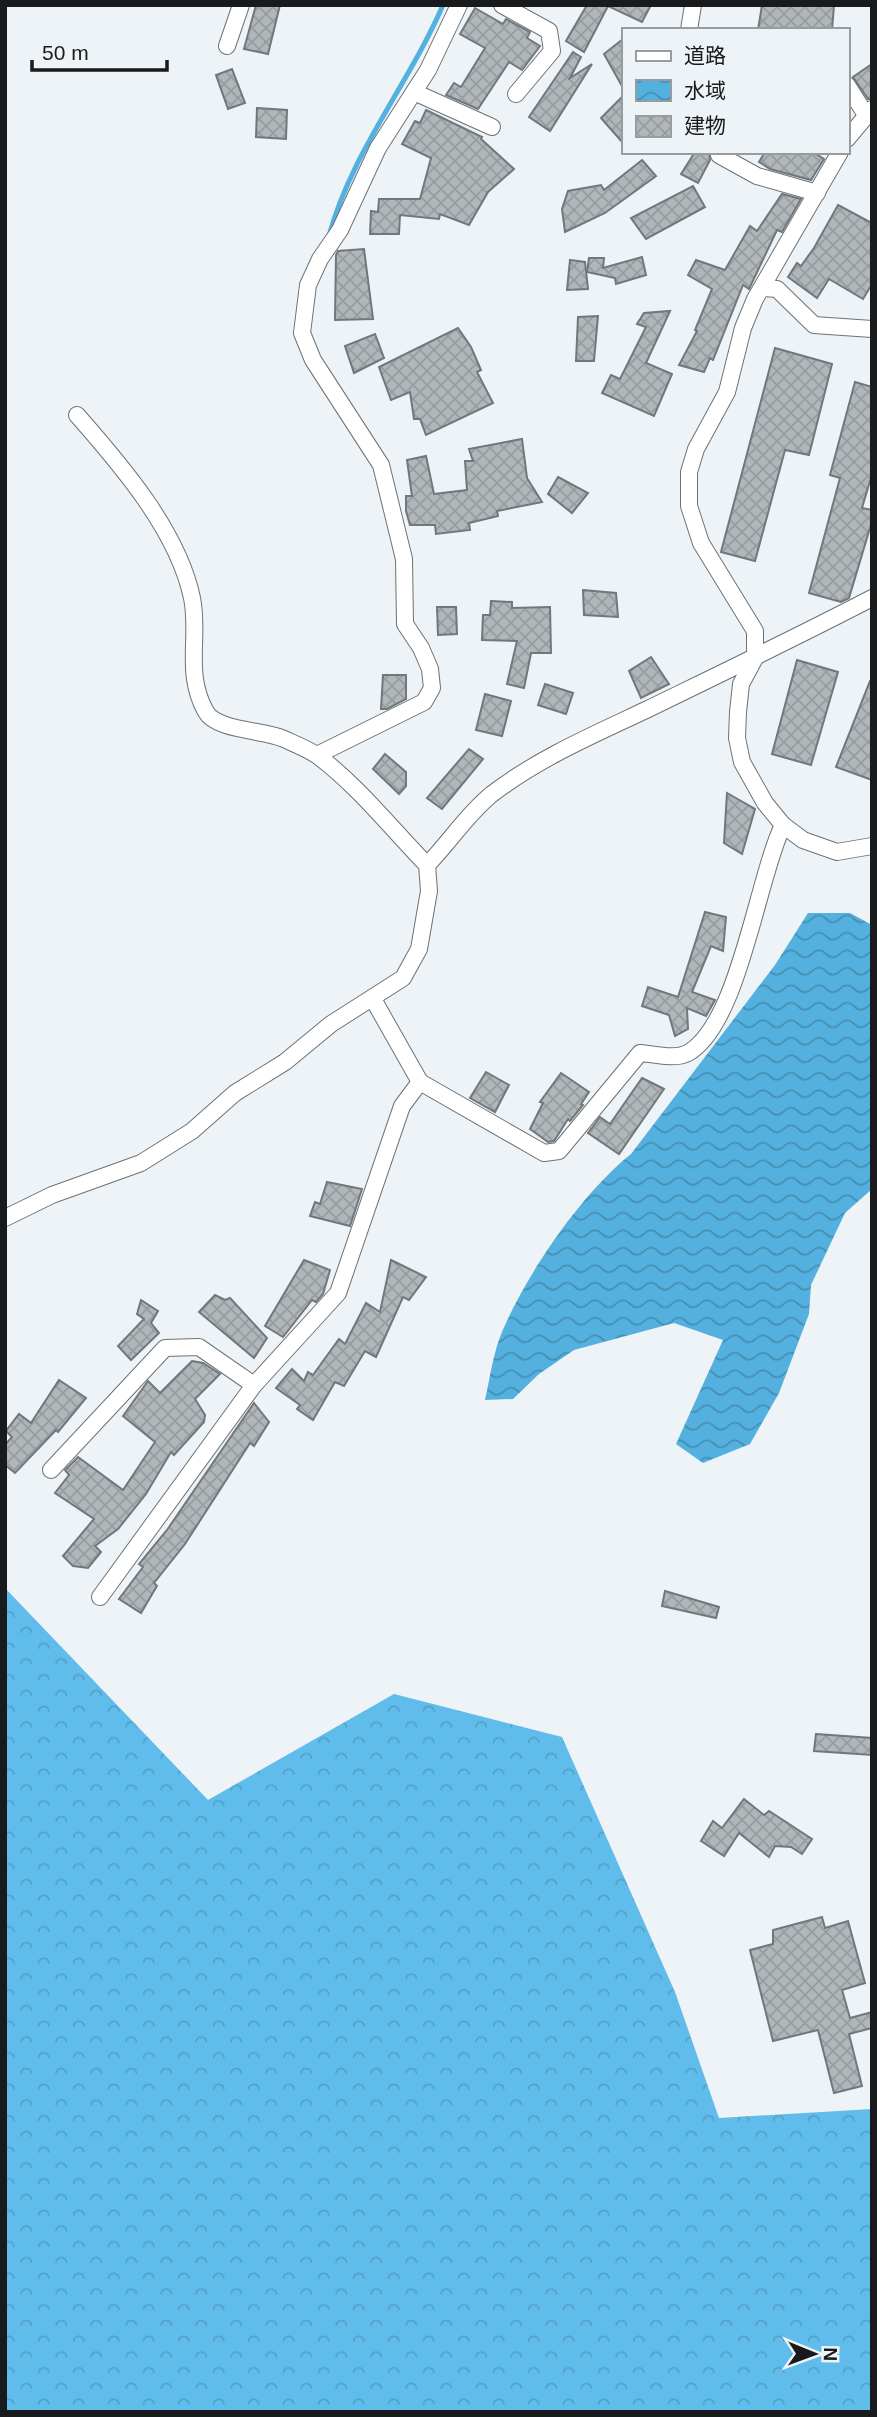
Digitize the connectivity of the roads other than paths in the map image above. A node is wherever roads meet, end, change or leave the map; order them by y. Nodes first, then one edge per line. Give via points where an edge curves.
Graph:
1 (242, 5) edge
2 (459, 5) edge
3 (502, 5) edge
4 (693, 5) edge
5 (690, 28) edge
6 (227, 46) dead end
7 (849, 87) edge
8 (414, 92) junction
9 (516, 94) dead end
10 (869, 112) edge
11 (492, 127) dead end
12 (849, 137) edge
13 (839, 154) edge
14 (719, 155) dead end
15 (817, 193) junction
16 (764, 288) junction
17 (870, 324) edge
18 (78, 415) dead end
19 (872, 598) edge
20 (755, 658) junction
21 (317, 755) junction
22 (783, 825) junction
23 (872, 846) edge
24 (427, 864) junction
25 (373, 999) junction
26 (420, 1082) junction
27 (5, 1218) edge
28 (254, 1385) junction
29 (51, 1470) dead end
30 (100, 1597) dead end

1 - 6 street
2 - 8 street
3 - 9 street via 549,31 552,51
4 - 5 street
7 - 10 street
8 - 11 street
8 - 21 street via 378,148 340,230 320,258 308,285 302,333 313,360 381,466 404,559 405,624 425,659 432,688 424,702
10 - 12 street
13 - 15 street
14 - 15 street via 757,176
15 - 16 street
16 - 17 street via 778,289 814,325
16 - 20 street via 743,328 727,392 696,449 690,472 690,506 701,543 755,631
18 - 21 street via 135,481 180,562 192,599 196,688 208,715 227,726 274,734
19 - 20 street
20 - 22 street via 741,684 737,738 742,762
20 - 24 street via 538,762 461,822
21 - 24 street
22 - 23 street via 803,840 837,852
22 - 26 street via 771,849 761,897 729,990 706,1037 687,1053 640,1053 559,1151 544,1153
24 - 25 street via 429,891 419,949 403,978
25 - 26 street
25 - 27 street via 331,1024 192,1131 141,1163 52,1195
26 - 28 street via 401,1106 338,1293
28 - 29 street via 199,1347 165,1348
28 - 30 street

